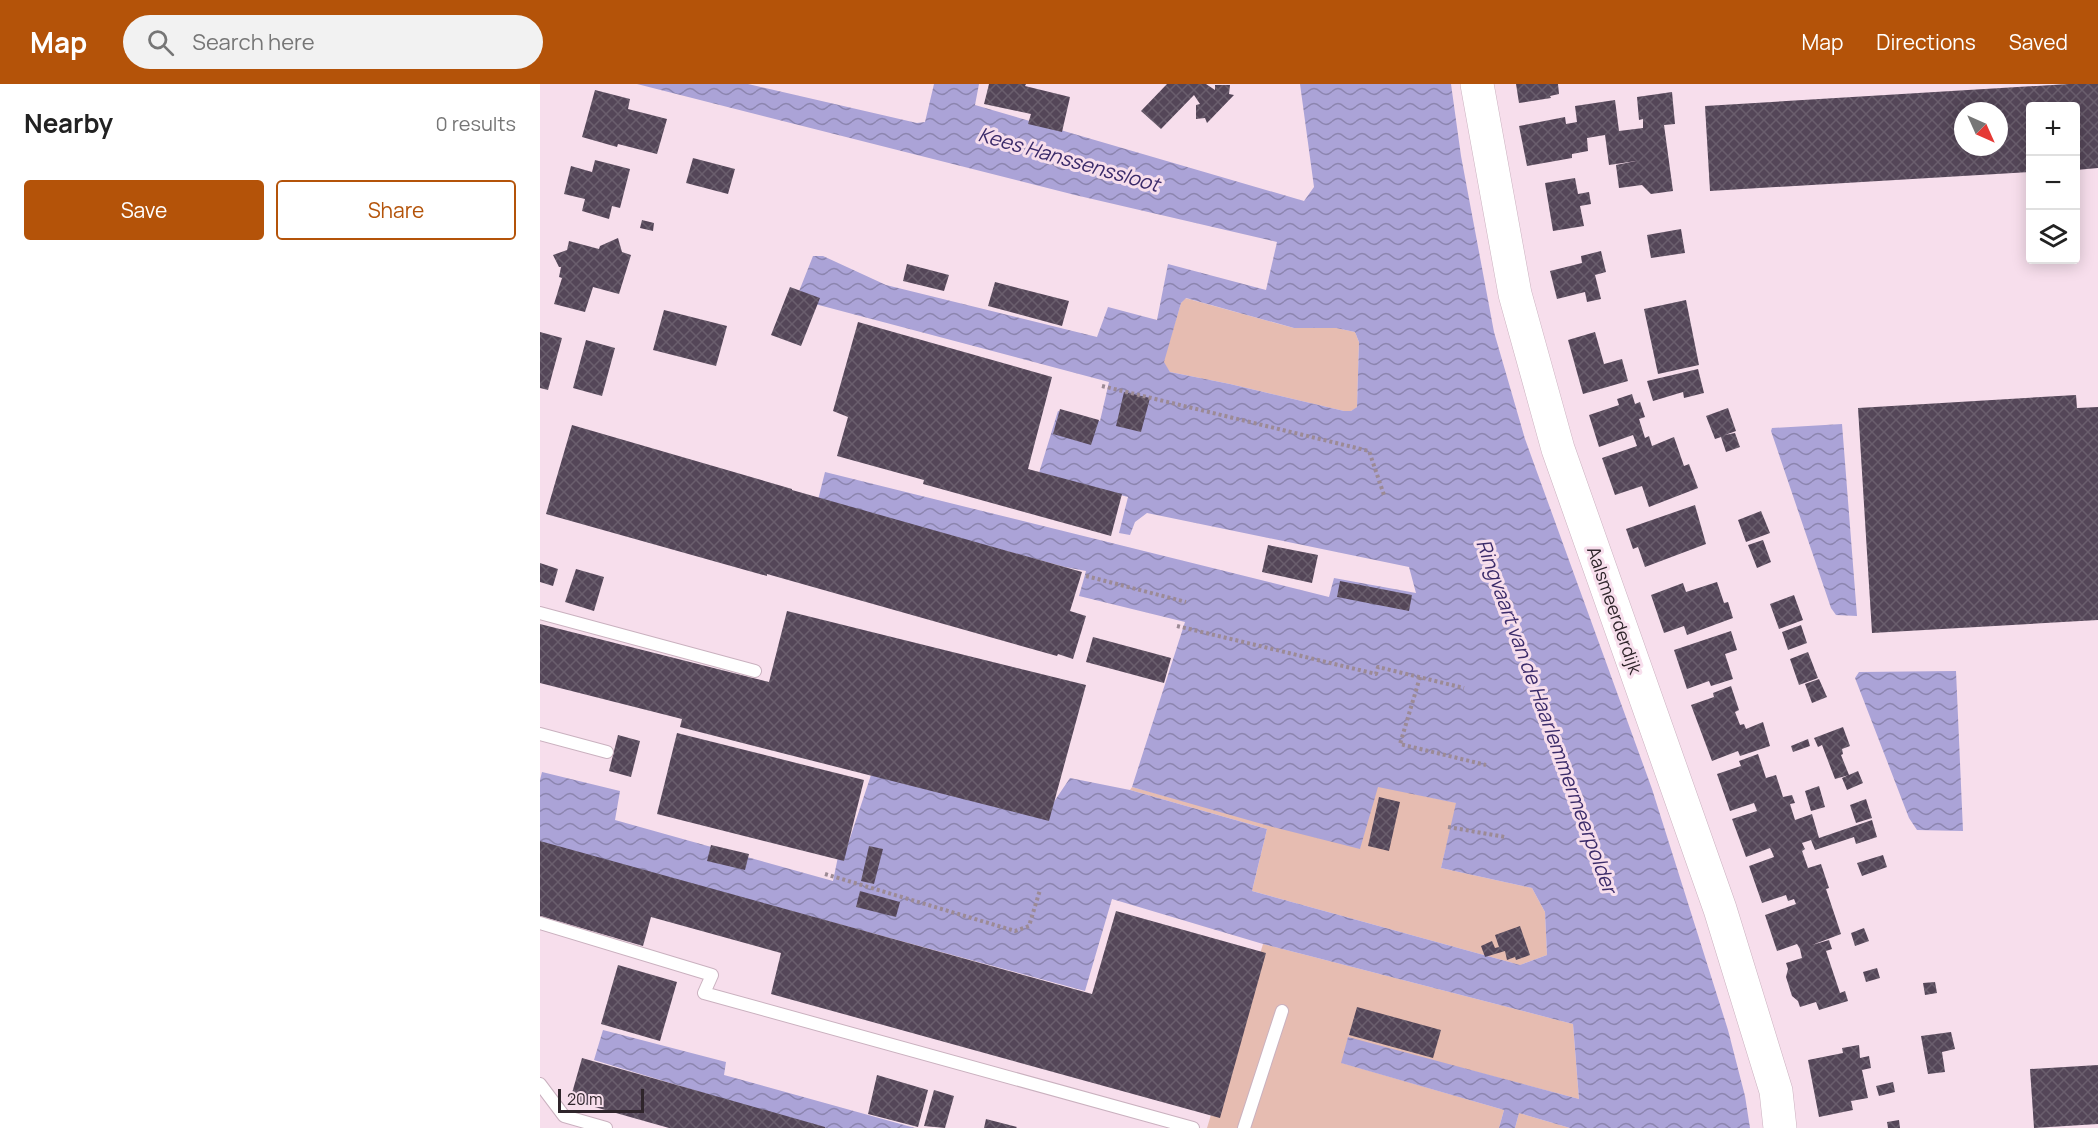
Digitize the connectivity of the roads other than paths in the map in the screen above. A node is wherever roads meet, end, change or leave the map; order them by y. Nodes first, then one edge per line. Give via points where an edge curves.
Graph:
1 (1477, 84) edge
2 (540, 613) edge
3 (756, 671) dead end
4 (540, 734) edge
5 (607, 752) dead end
6 (540, 923) edge
7 (1282, 1011) dead end
8 (540, 1084) edge
9 (606, 1128) edge
10 (1193, 1128) edge
11 (1244, 1128) edge
12 (1780, 1128) edge

1 - 12 street, Aalsmeerderdijk via 1515,294 1558,449 1720,909 1776,1091
2 - 3 lane
4 - 5 lane
6 - 10 lane via 712,975 704,993
7 - 11 lane
8 - 9 lane via 564,1116

